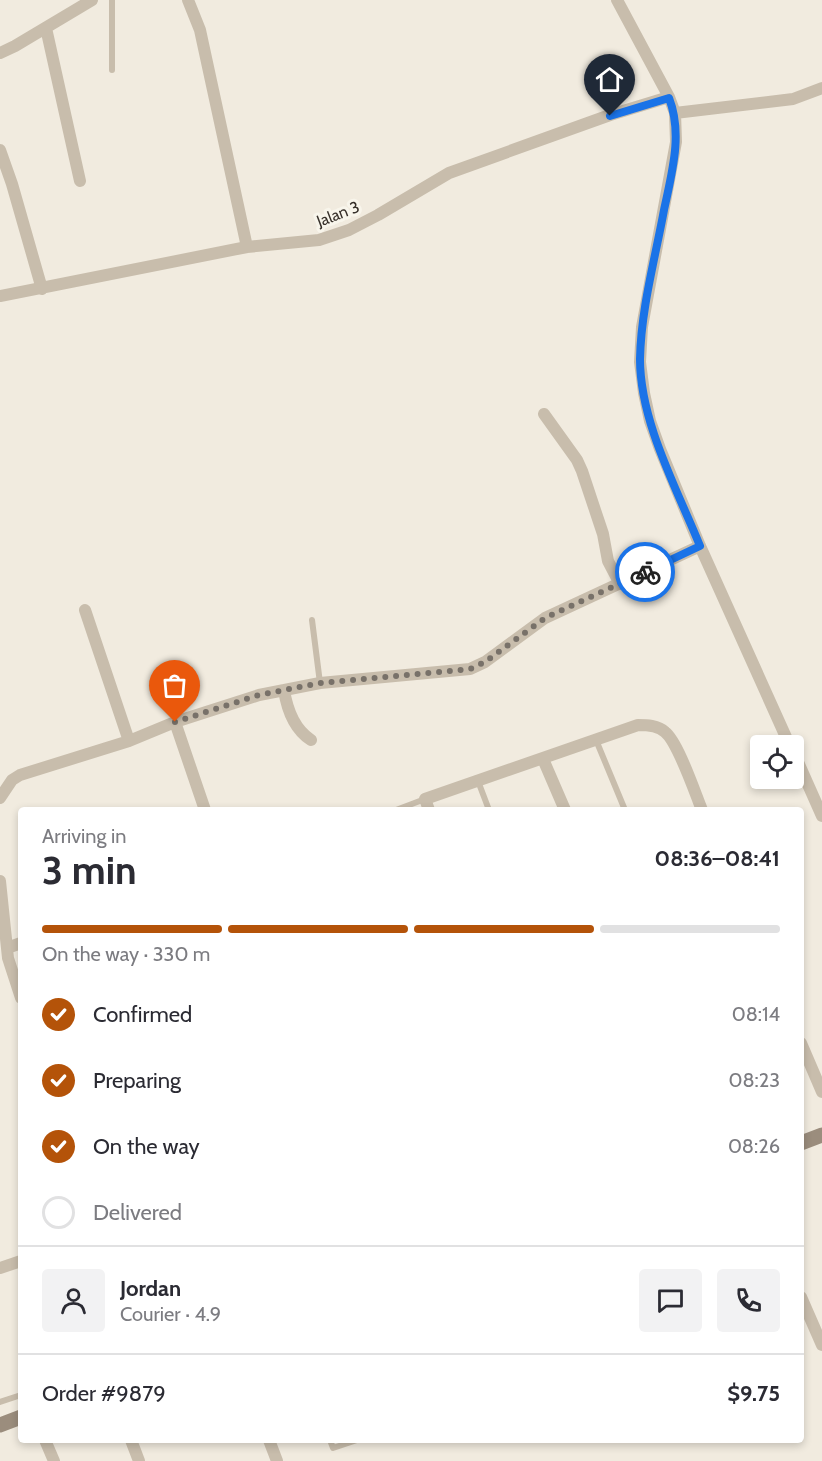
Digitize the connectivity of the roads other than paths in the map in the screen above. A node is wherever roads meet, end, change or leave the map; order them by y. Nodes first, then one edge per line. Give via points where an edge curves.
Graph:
1 (92, 0) edge
2 (112, 0) edge
3 (188, 0) edge
4 (617, 0) edge
5 (46, 27) junction
6 (0, 53) edge
7 (112, 70) dead end
8 (822, 88) edge
9 (669, 98) junction
10 (675, 113) junction
11 (0, 150) edge
12 (80, 181) dead end
13 (247, 247) junction
14 (42, 289) junction
15 (0, 296) edge
16 (544, 414) dead end
17 (700, 546) junction
18 (620, 584) junction
19 (85, 610) dead end
20 (312, 620) dead end
21 (320, 683) junction
22 (284, 690) junction
23 (175, 722) junction
24 (785, 735) edge
25 (311, 740) dead end
26 (596, 740) junction
27 (129, 741) junction
28 (543, 759) junction
29 (804, 776) edge
30 (478, 781) junction
31 (2, 789) edge
32 (427, 805) edge
33 (204, 807) edge
34 (488, 807) edge
35 (564, 807) edge
36 (624, 807) edge
37 (701, 807) edge
38 (822, 816) edge
39 (0, 881) edge
40 (18, 944) edge
41 (7, 948) junction
42 (18, 987) edge
43 (804, 1050) edge
44 (822, 1092) edge
45 (821, 1138) edge
46 (804, 1142) edge
47 (0, 1253) edge
48 (18, 1262) edge
49 (3, 1267) edge
50 (804, 1304) edge
51 (822, 1345) edge
52 (18, 1396) edge
53 (0, 1402) edge
54 (18, 1418) edge
55 (0, 1425) edge
56 (46, 1443) edge
57 (132, 1443) edge
58 (270, 1443) edge
59 (331, 1443) edge
60 (348, 1443) edge
61 (54, 1461) edge
62 (139, 1461) edge
63 (277, 1461) edge

1 - 5 street
2 - 7 lane
3 - 13 street via 200,30
4 - 9 street
5 - 6 street
5 - 12 street
8 - 10 street via 793,99
9 - 10 street
9 - 13 street, Jalan 3 via 449,173 349,230 319,240
10 - 17 street via 676,142 642,327 642,372 650,421
11 - 14 street
13 - 14 street, Jalan 3
14 - 15 street, Jalan 3
16 - 18 street via 577,459 603,534 608,561
17 - 18 street
17 - 24 street
18 - 21 street via 545,618 470,669
19 - 27 street
20 - 21 lane
21 - 22 street
22 - 23 street
22 - 25 street via 291,716
23 - 27 street
23 - 33 street
26 - 28 street
26 - 36 lane
26 - 37 street via 638,725 665,731
27 - 31 street via 20,775
28 - 30 street
28 - 35 street
29 - 38 street
30 - 32 street
30 - 34 lane
39 - 41 street
40 - 41 street
41 - 42 street
43 - 44 street
45 - 46 main road
47 - 49 street
48 - 49 street
50 - 51 street
52 - 53 lane
54 - 55 main road
56 - 61 street
57 - 62 street
58 - 63 street
59 - 60 lane via 333,1448

